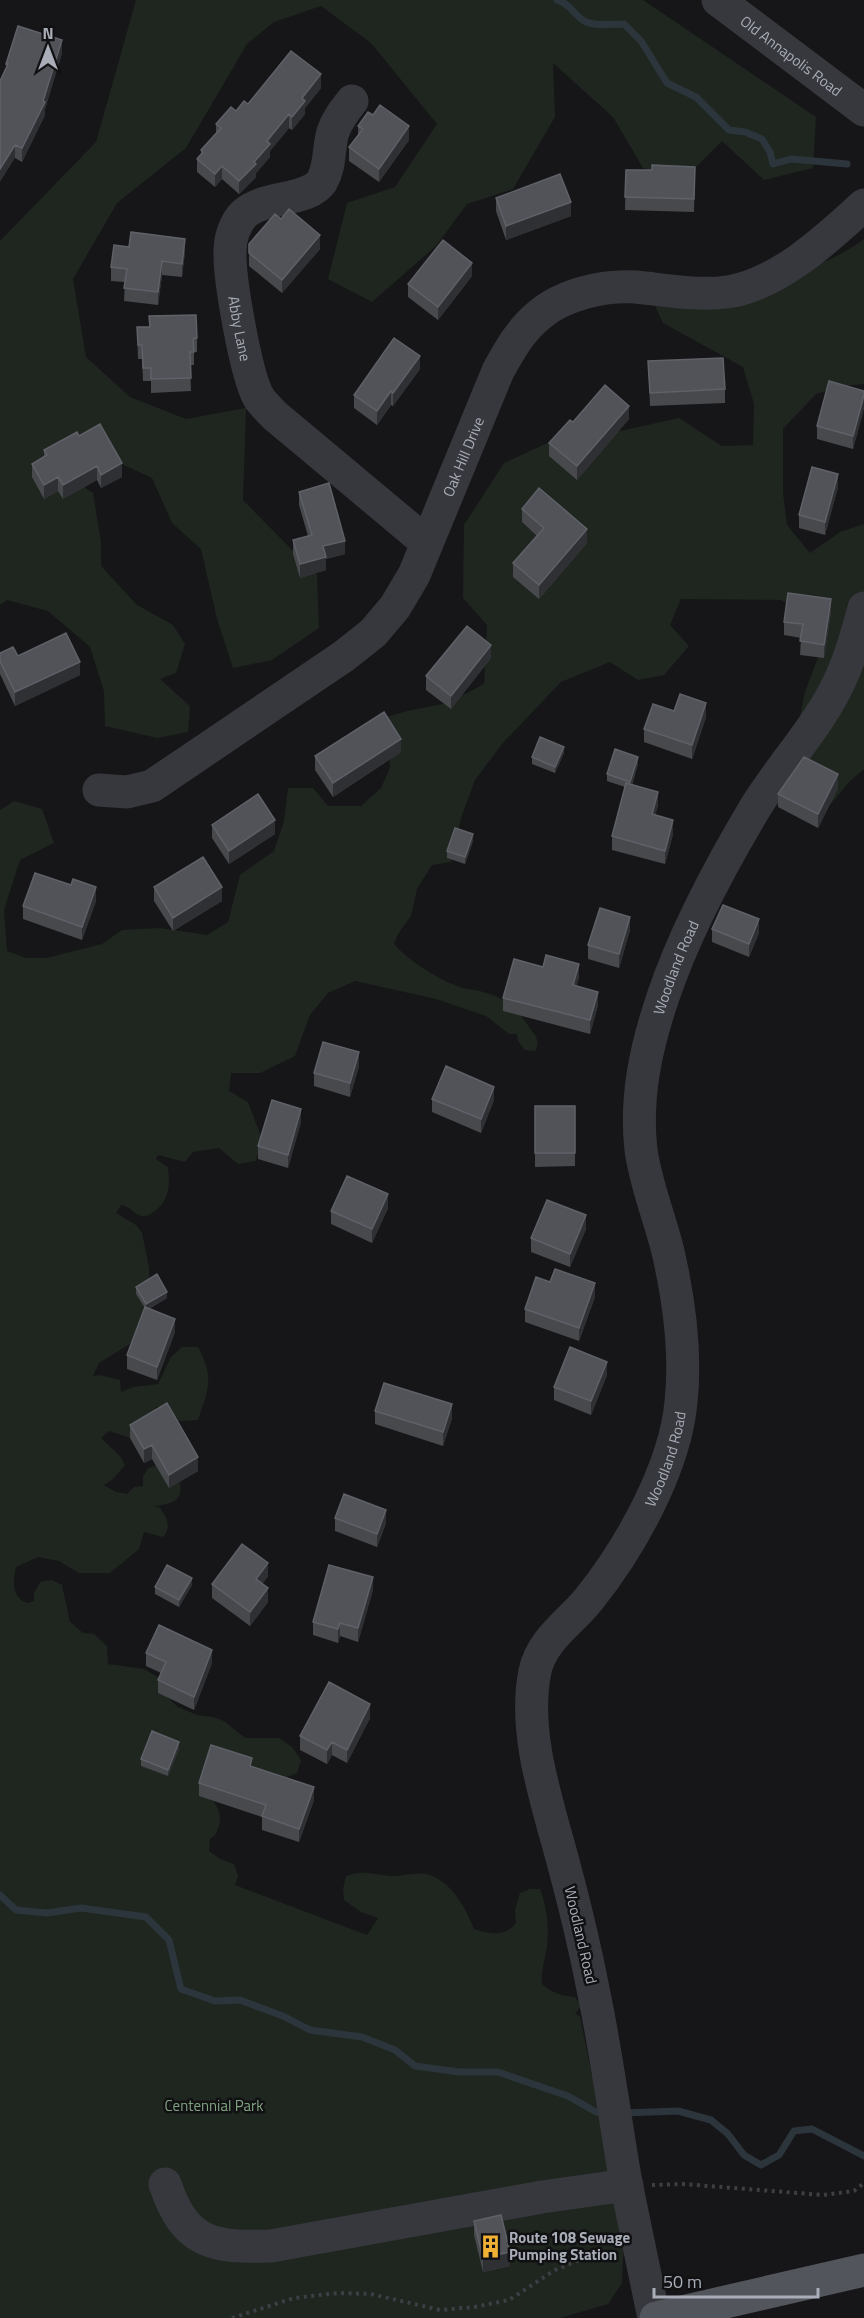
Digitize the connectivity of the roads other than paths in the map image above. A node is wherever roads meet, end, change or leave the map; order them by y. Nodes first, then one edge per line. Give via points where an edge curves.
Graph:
1 (718, 0) edge
2 (352, 101) dead end
3 (864, 110) edge
4 (864, 205) edge
5 (426, 542) junction
6 (864, 608) edge
7 (99, 790) dead end
8 (165, 2184) dead end
9 (627, 2186) junction
10 (862, 2270) edge
11 (655, 2318) edge

1 - 3 street, Old Annapolis Road
2 - 5 street, Abby Lane via 332,134 332,192 312,190 256,205 243,215 233,231 231,278 259,397 274,415
4 - 5 street, Oak Hill Drive via 794,263 761,281 728,292 597,289 538,315 515,341 498,371
5 - 7 street, Oak Hill Drive via 414,575 395,607 374,633 351,651 152,786 127,792
6 - 9 street, Woodland Road via 841,679 755,808 691,929 663,995 641,1077 639,1117 642,1153 669,1258 677,1308 681,1404 659,1479 633,1537 585,1604 546,1644 536,1666 532,1716 538,1768 594,1994
8 - 9 street via 182,2221 196,2234 212,2243 238,2247 271,2246 542,2197
9 - 11 street, Woodland Road
10 - 11 main road

